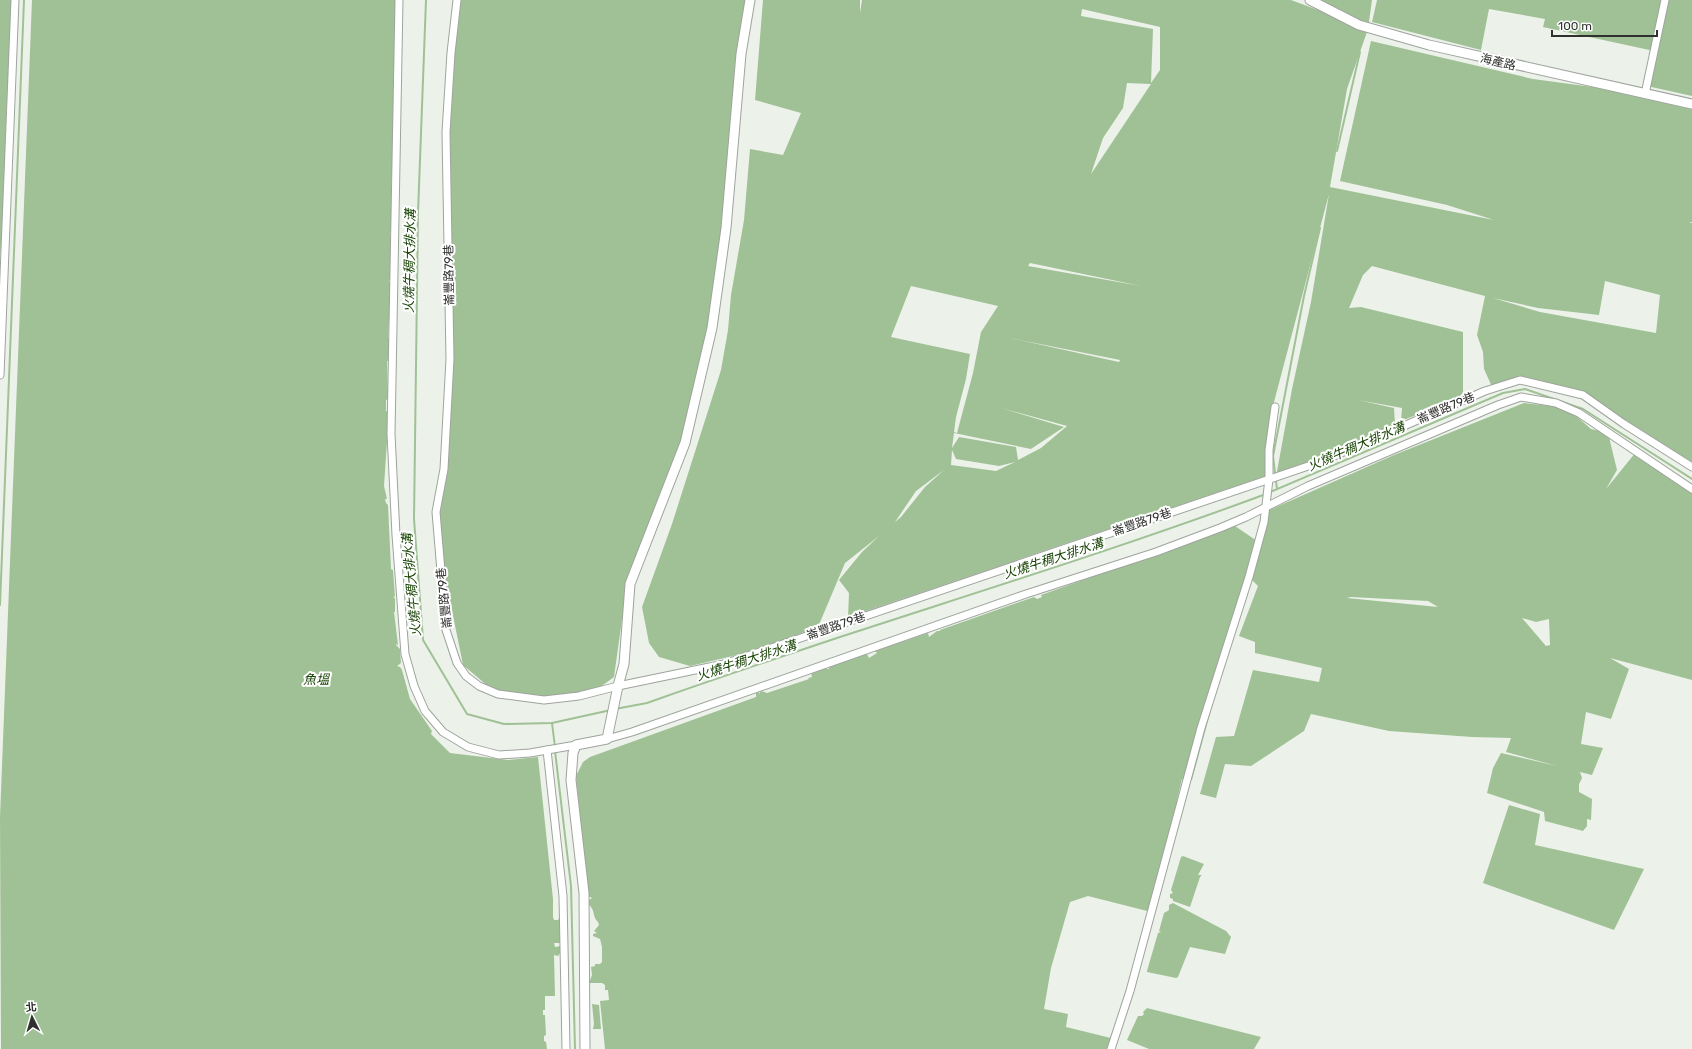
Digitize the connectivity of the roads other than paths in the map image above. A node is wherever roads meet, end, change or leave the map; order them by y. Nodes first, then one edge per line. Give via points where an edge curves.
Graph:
1 (15, 0) edge
2 (399, 0) edge
3 (457, 0) edge
4 (750, 0) edge
5 (1310, 0) edge
6 (1665, 0) edge
7 (1645, 94) junction
8 (1692, 104) edge
9 (0, 375) edge
10 (1275, 407) dead end
11 (1692, 467) edge
12 (1269, 479) junction
13 (1692, 489) edge
14 (1266, 506) junction
15 (618, 686) junction
16 (607, 739) junction
17 (576, 744) junction
18 (546, 750) junction
19 (566, 1049) edge
20 (585, 1049) edge
21 (1111, 1049) edge

1 - 9 street
2 - 18 street via 391,434 405,654 414,686 425,711 443,732 468,747 499,755
3 - 15 street, 崙豐路79巷 via 446,132 450,359 444,469 436,512 446,630 457,663 466,676 479,686 498,694 544,700 580,696
4 - 15 street via 741,54 726,228 712,328 685,443 630,584 624,664
5 - 7 street, 海產路 via 1359,25 1387,34
6 - 7 street
7 - 8 street, 海產路
10 - 12 street via 1269,450
11 - 12 street, 崙豐路79巷 via 1583,395 1520,380 1486,391 1320,462
12 - 14 street
12 - 15 street, 崙豐路79巷 via 724,664
13 - 14 street via 1579,413 1556,403 1520,397
14 - 16 street via 1220,528 1156,552 1026,594
14 - 21 street via 1249,577 1202,728 1132,983
15 - 16 street
16 - 17 street
17 - 18 street
17 - 20 street via 571,780 584,893
18 - 19 street via 563,896

